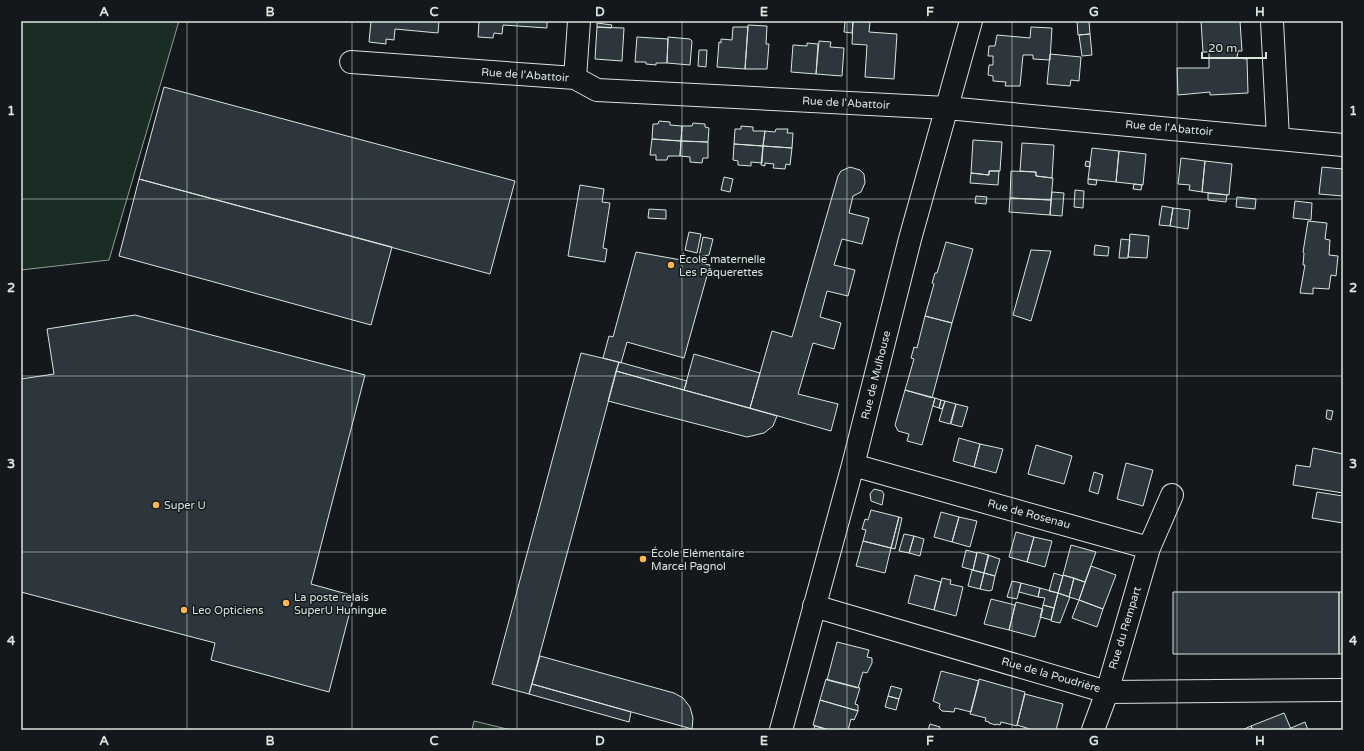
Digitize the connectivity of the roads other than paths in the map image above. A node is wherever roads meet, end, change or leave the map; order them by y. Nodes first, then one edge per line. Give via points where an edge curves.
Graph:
1 (579, 21) edge
2 (971, 21) edge
3 (1272, 21) edge
4 (351, 62) dead end
5 (576, 78) junction
6 (947, 108) junction
7 (1278, 138) junction
8 (1343, 145) edge
9 (853, 465) junction
10 (1172, 495) dead end
11 (1149, 548) junction
12 (814, 606) junction
13 (1343, 690) edge
14 (1107, 692) junction
15 (781, 730) edge
16 (1092, 730) edge

1 - 5 street
2 - 6 street, Rue de Mulhouse
3 - 7 street
4 - 5 street, Rue de l'Abattoir
5 - 6 street, Rue de l'Abattoir via 597,90
6 - 7 street, Rue de l'Abattoir
6 - 9 street, Rue de Mulhouse via 910,238
7 - 8 street, Rue de l'Abattoir
9 - 11 street, Rue de Rosenau
9 - 12 street, Rue de Mulhouse
10 - 11 street
11 - 14 street, Rue du Rempart
12 - 14 street, Rue de la Poudrière
12 - 15 street, Rue de Mulhouse
13 - 14 street, Rue de la Poudrière
14 - 16 street, Rue du Rempart

